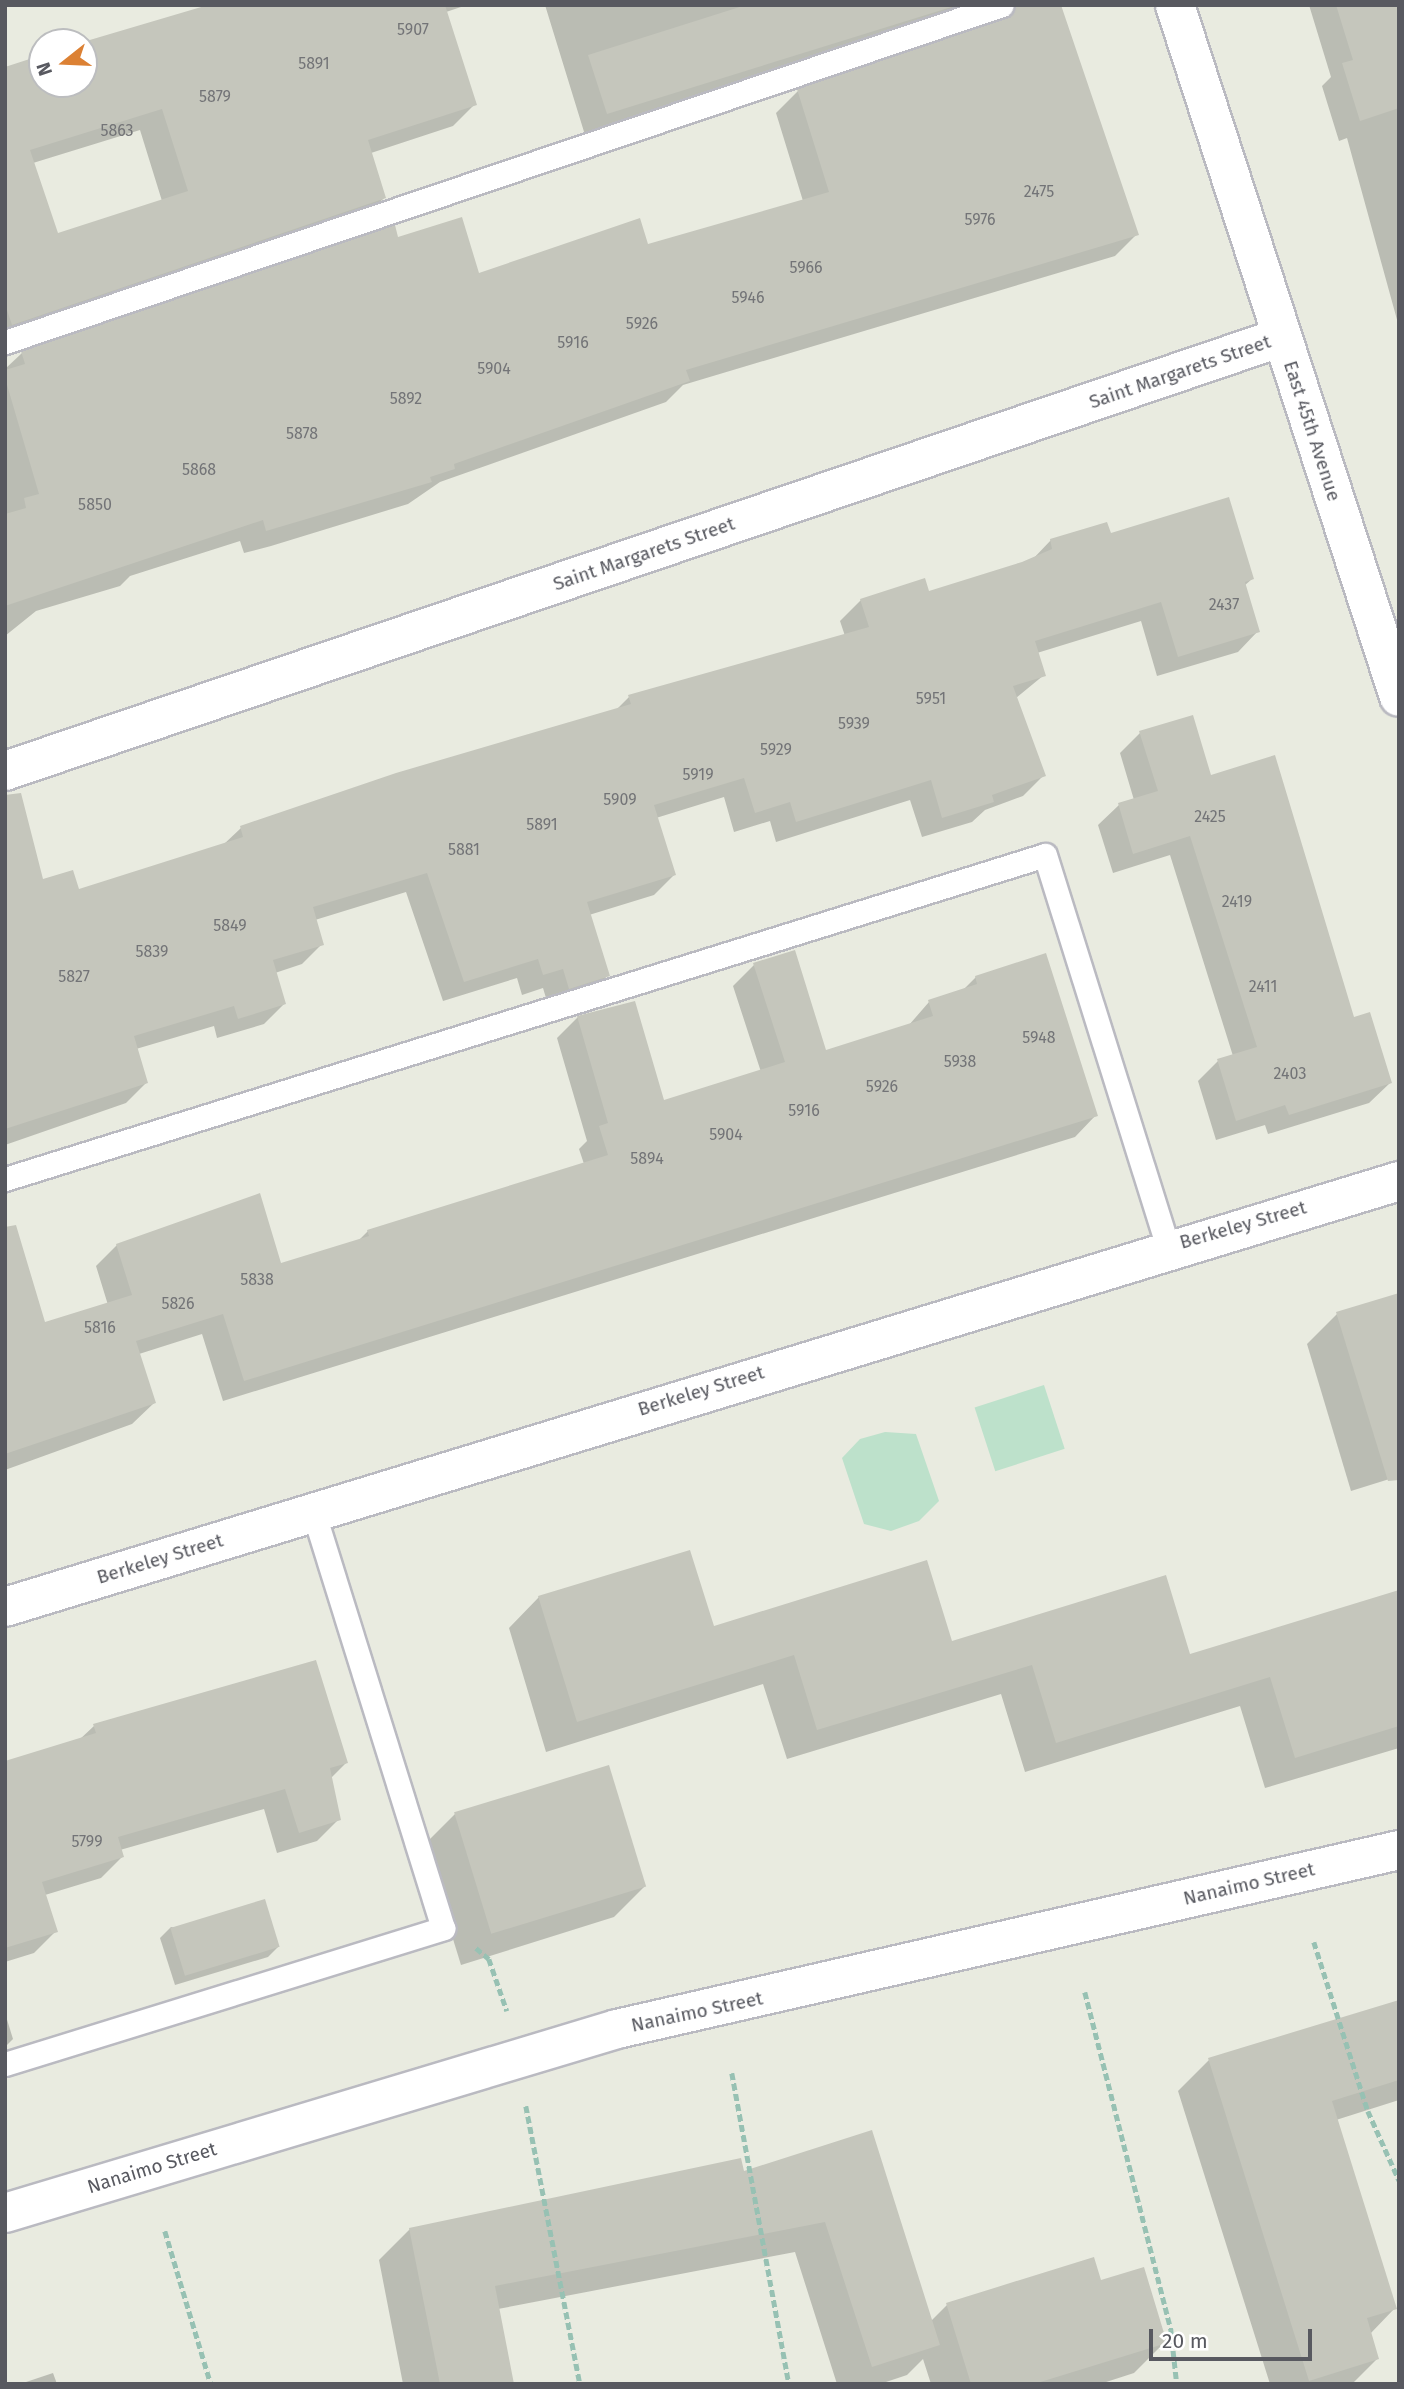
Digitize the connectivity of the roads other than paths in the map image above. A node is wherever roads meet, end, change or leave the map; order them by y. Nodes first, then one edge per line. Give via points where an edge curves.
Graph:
1 (1002, 5) edge
2 (1175, 5) edge
3 (1282, 337) junction
4 (5, 342) edge
5 (1399, 697) edge
6 (5, 771) edge
7 (5, 1179) edge
8 (1399, 1181) edge
9 (1168, 1247) junction
10 (313, 1511) junction
11 (5, 1607) edge
12 (1399, 1850) edge
13 (5, 2064) edge
14 (5, 2213) edge

1 - 4 lane
2 - 3 street, East 45th Avenue
3 - 5 street, East 45th Avenue
3 - 6 street, Saint Margarets Street
7 - 9 lane via 1045,855
8 - 9 street, Berkeley Street
9 - 10 street, Berkeley Street
10 - 11 street, Berkeley Street
10 - 13 lane via 443,1928
12 - 14 street, Nanaimo Street via 617,2029

